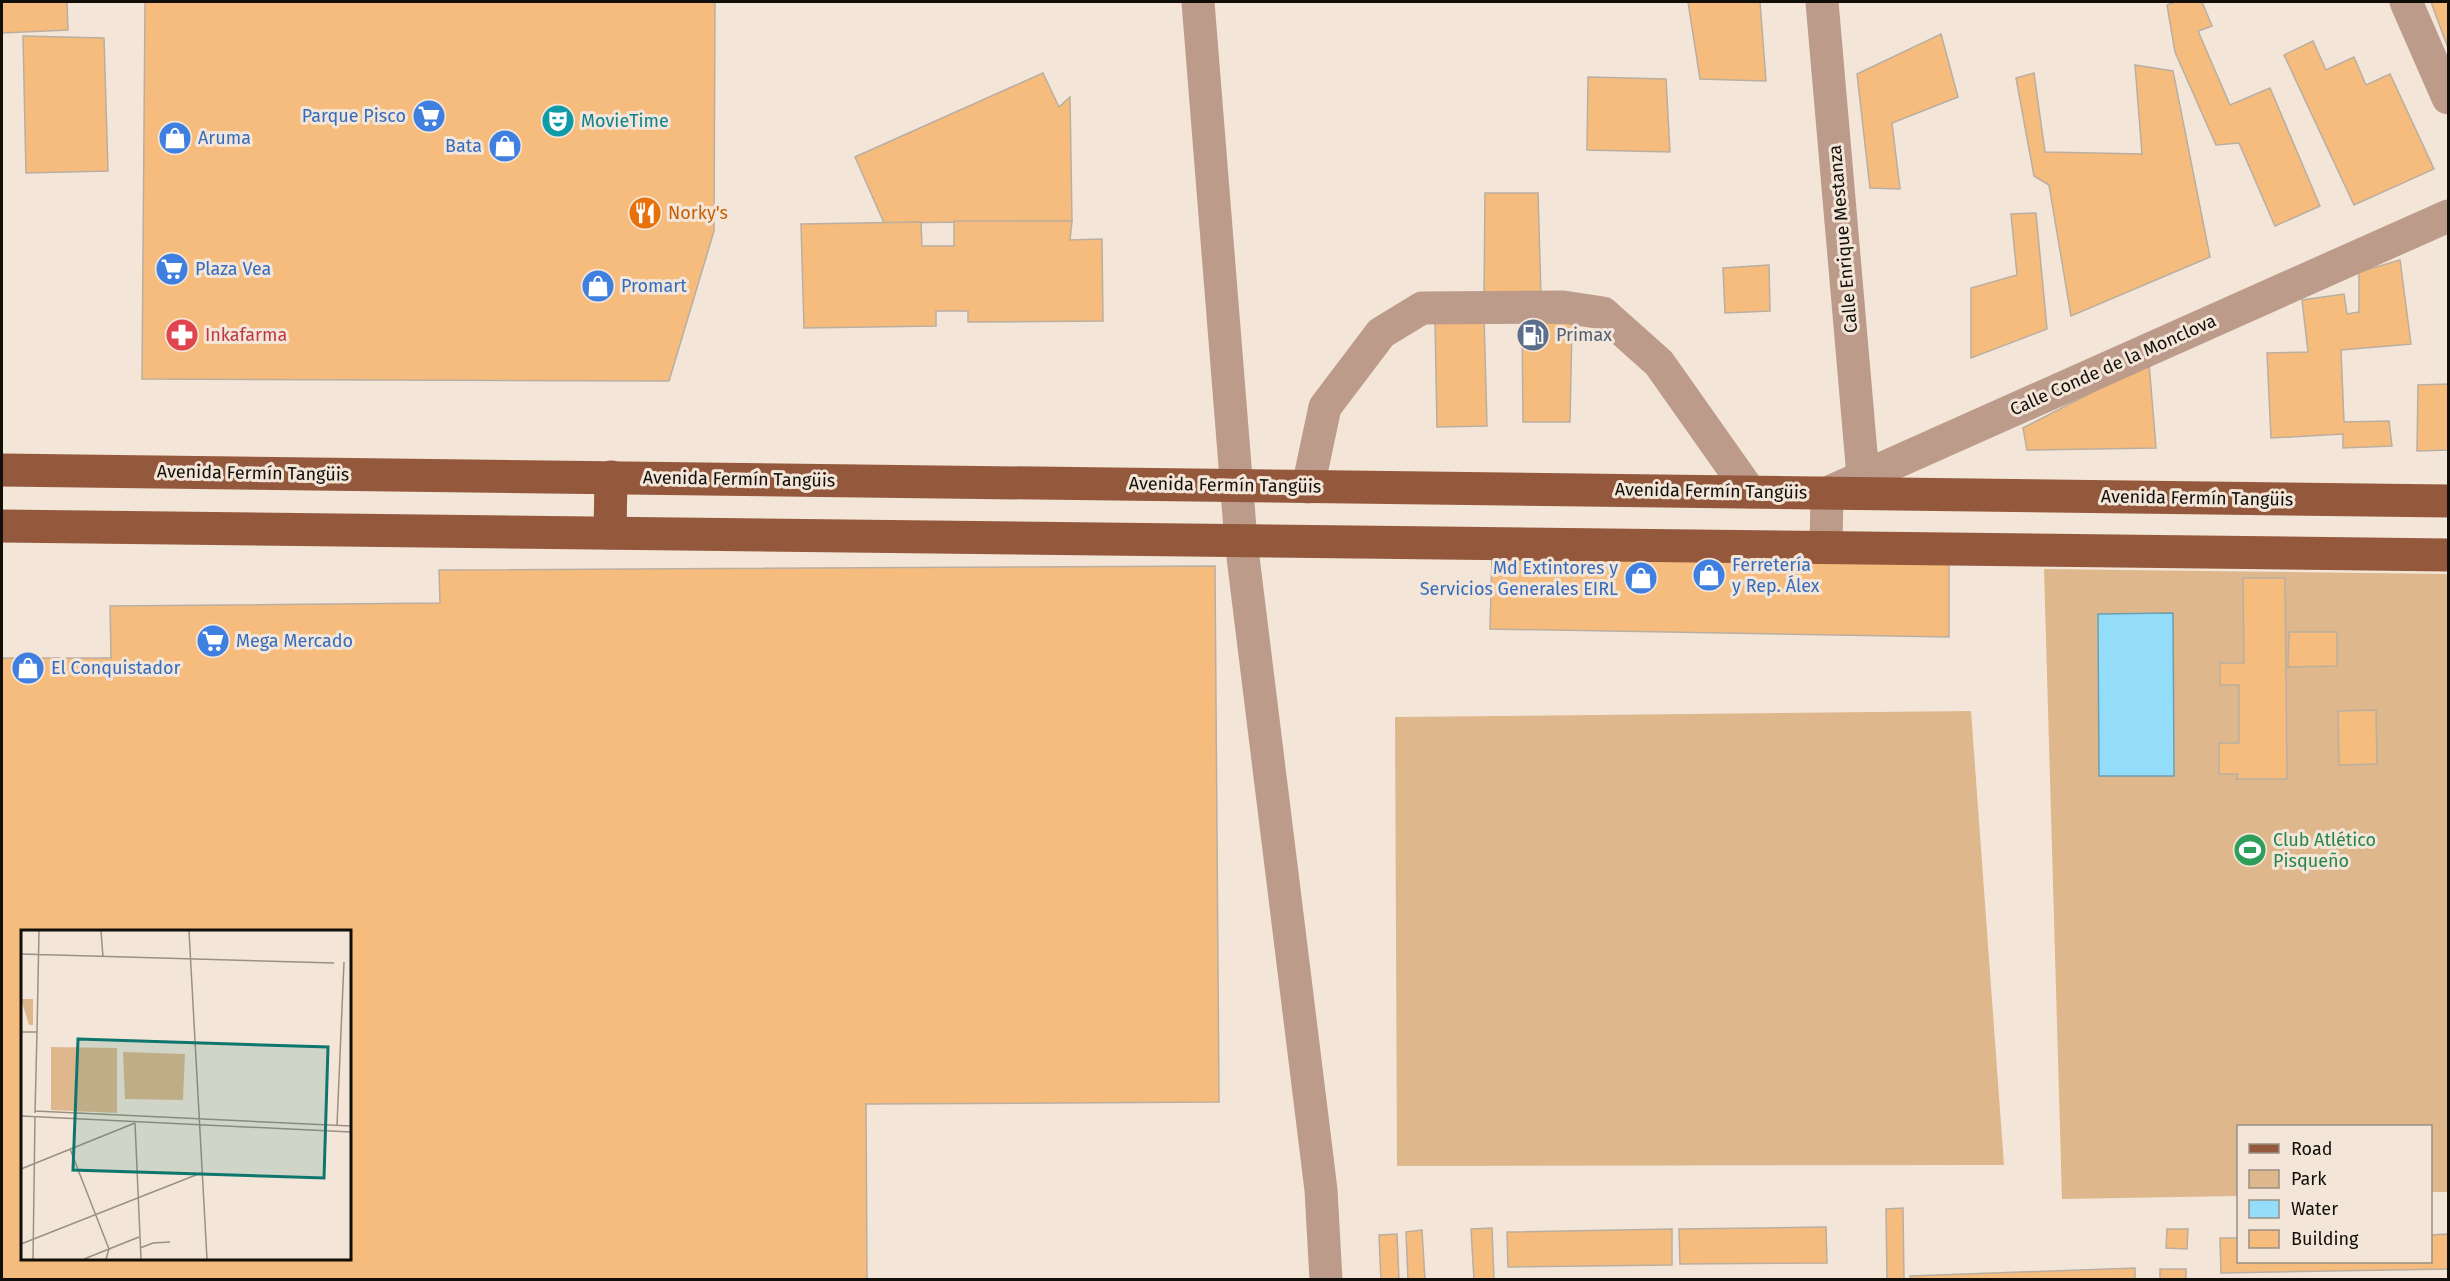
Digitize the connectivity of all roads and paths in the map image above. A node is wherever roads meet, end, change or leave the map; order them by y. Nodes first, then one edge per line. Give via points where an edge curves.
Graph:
1 (1822, 2) edge
2 (2406, 2) edge
3 (1207, 5) edge
4 (2448, 98) edge
5 (2448, 216) edge
6 (2, 470) edge
7 (1863, 476) junction
8 (610, 477) junction
9 (1237, 485) junction
10 (1308, 487) junction
11 (1750, 492) junction
12 (1827, 493) junction
13 (2448, 501) edge
14 (2, 526) edge
15 (610, 533) junction
16 (1241, 541) junction
17 (1826, 547) junction
18 (2448, 555) edge
19 (1326, 1280) edge

1 - 7 street, Calle Enrique Mestanza
2 - 4 street
3 - 9 street
5 - 7 street, Calle Conde de la Monclova
6 - 8 main road, Avenida Fermín Tangüis
7 - 12 street, Calle Conde de la Monclova
8 - 9 main road, Avenida Fermín Tangüis
8 - 15 main road
9 - 10 main road, Avenida Fermín Tangüis
9 - 16 street
10 - 11 main road, Avenida Fermín Tangüis
10 - 11 street via 1324,407 1381,333 1422,308 1563,307 1604,313 1659,363
11 - 12 main road, Avenida Fermín Tangüis
12 - 13 main road, Avenida Fermín Tangüis
12 - 17 street
14 - 15 main road
15 - 16 main road
16 - 17 main road
16 - 19 street via 1321,1190
17 - 18 main road

